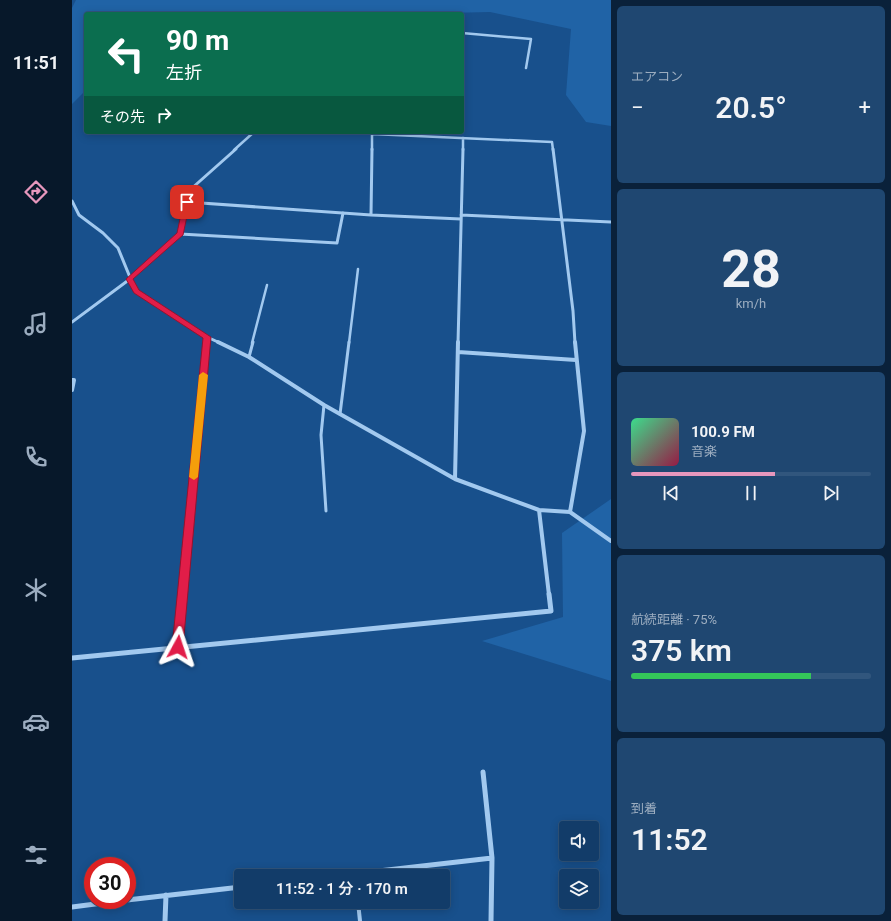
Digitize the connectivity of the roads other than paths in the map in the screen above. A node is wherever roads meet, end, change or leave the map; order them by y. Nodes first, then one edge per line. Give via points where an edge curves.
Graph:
1 (464, 33) edge
2 (526, 68) dead end
3 (252, 134) edge
4 (463, 138) junction
5 (72, 201) edge
6 (187, 202) junction
7 (343, 213) junction
8 (371, 215) junction
9 (461, 217) junction
10 (562, 220) junction
11 (611, 222) edge
12 (180, 234) junction
13 (358, 269) dead end
14 (130, 279) junction
15 (267, 285) dead end
16 (72, 322) edge
17 (207, 337) junction
18 (458, 352) junction
19 (249, 357) junction
20 (576, 360) junction
21 (72, 380) edge
22 (72, 390) edge
23 (324, 405) junction
24 (340, 414) junction
25 (455, 479) junction
26 (539, 510) junction
27 (326, 511) dead end
28 (570, 512) junction
29 (611, 541) edge
30 (178, 647) junction
31 (72, 658) edge
32 (482, 772) dead end
33 (492, 858) junction
34 (403, 869) edge
35 (234, 888) edge
36 (166, 895) junction
37 (136, 899) edge
38 (84, 905) edge
39 (72, 907) edge
40 (359, 909) edge
41 (165, 921) edge
42 (360, 921) edge
43 (491, 921) edge

1 - 2 street via 531,39
3 - 6 street via 191,189
4 - 8 street via 372,134
4 - 9 street
4 - 10 street via 552,142
5 - 14 street via 79,215 118,248
6 - 7 street
6 - 12 street
7 - 8 street
7 - 12 street via 337,243
8 - 9 street
9 - 10 street
9 - 18 street
10 - 11 street
10 - 20 street
12 - 14 street
13 - 24 lane
14 - 16 street
14 - 17 street via 136,292
15 - 19 lane
17 - 19 street
17 - 30 street
18 - 20 street
18 - 25 street
19 - 23 street
20 - 28 street via 584,431
21 - 22 street
23 - 24 street
23 - 27 lane via 321,435
24 - 25 street
25 - 26 street
26 - 28 street
26 - 30 street via 551,611
28 - 29 street
30 - 31 street
32 - 33 street
33 - 34 street
33 - 43 street
35 - 36 street
36 - 37 street
36 - 41 street
38 - 39 street
40 - 42 lane

